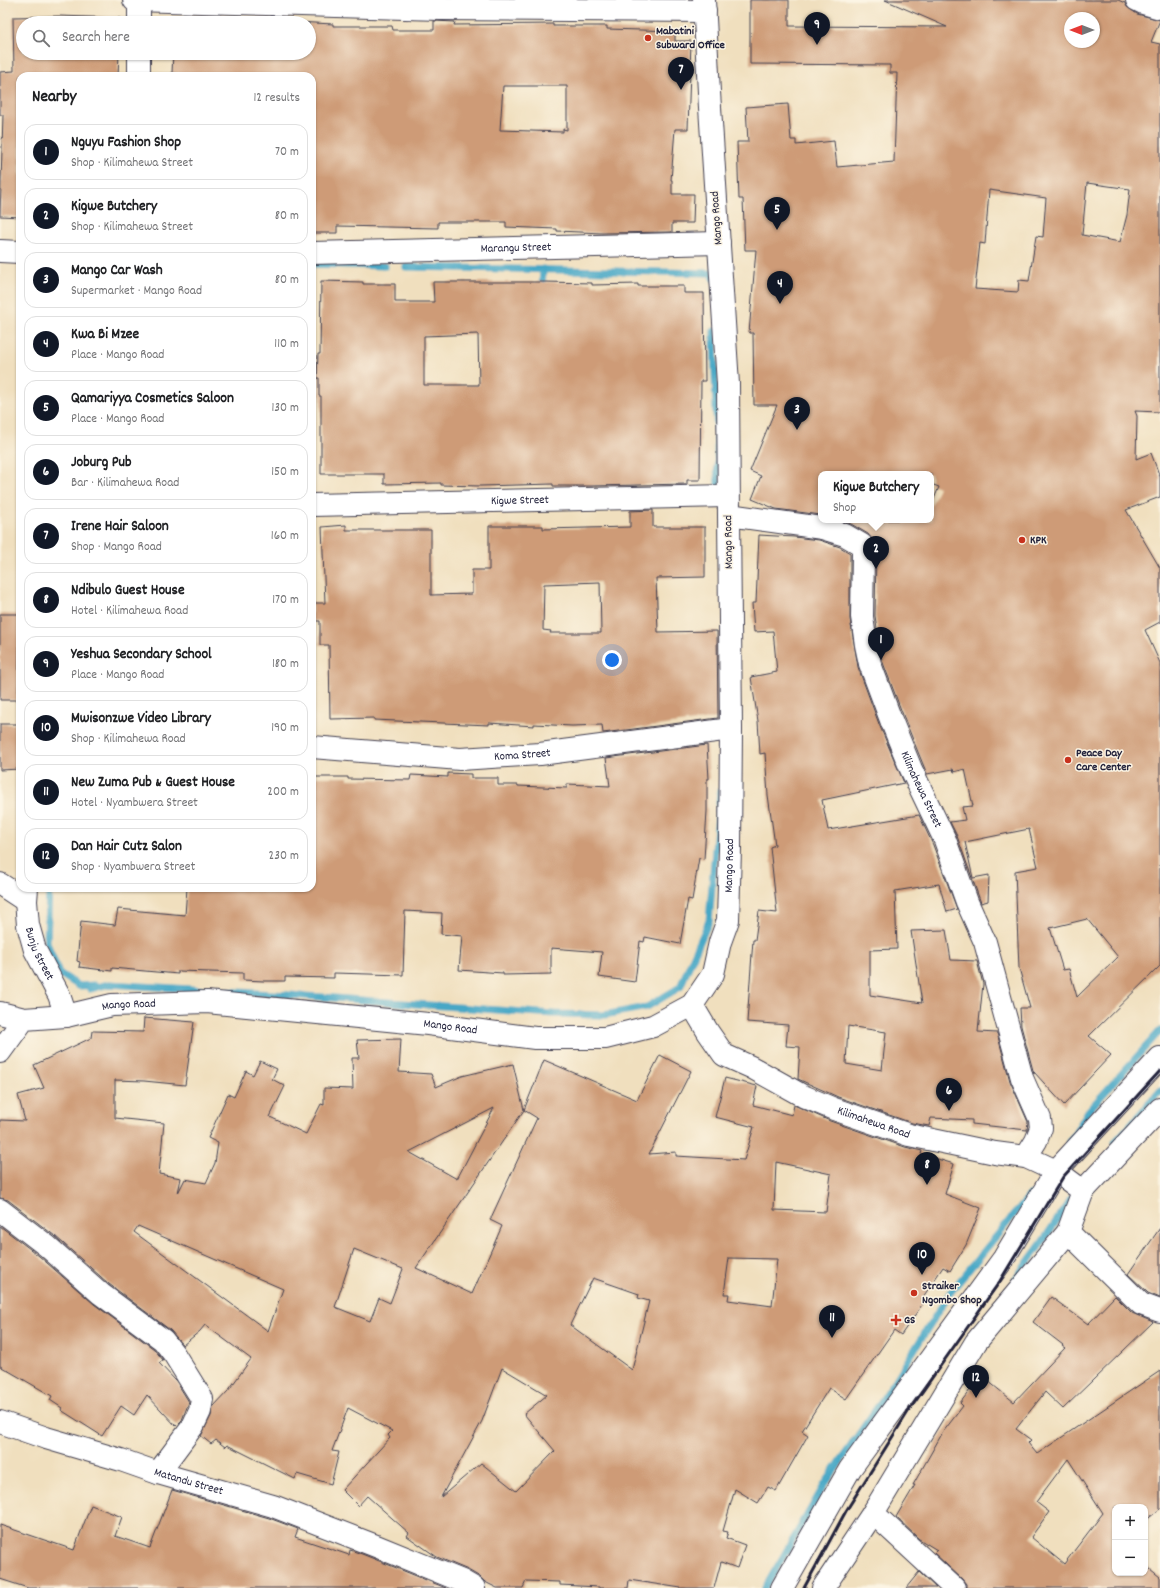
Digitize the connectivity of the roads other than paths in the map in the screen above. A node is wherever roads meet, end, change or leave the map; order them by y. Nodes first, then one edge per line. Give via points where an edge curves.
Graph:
1 (134, 0) edge
2 (139, 0) edge
3 (1137, 0) edge
4 (704, 5) edge
5 (1160, 8) edge
6 (139, 16) edge
7 (139, 60) edge
8 (139, 72) edge
9 (719, 243) junction
10 (0, 251) edge
11 (16, 252) edge
12 (316, 253) edge
13 (316, 505) edge
14 (729, 506) junction
15 (731, 729) junction
16 (316, 747) edge
17 (0, 884) edge
18 (16, 890) edge
19 (27, 894) edge
20 (692, 1005) junction
21 (0, 1013) edge
22 (66, 1016) junction
23 (24, 1019) junction
24 (0, 1052) edge
25 (1160, 1058) edge
26 (1160, 1109) edge
27 (1026, 1157) junction
28 (1056, 1171) junction
29 (1083, 1191) junction
30 (0, 1210) edge
31 (1068, 1232) junction
32 (1160, 1312) edge
33 (0, 1422) edge
34 (158, 1473) junction
35 (873, 1513) junction
36 (474, 1588) edge
37 (782, 1588) edge
38 (824, 1588) edge
39 (954, 1588) edge

1 - 2 street
2 - 4 street via 440,9
2 - 6 street
3 - 5 street
4 - 9 street, Mango Road
7 - 8 street
9 - 12 street, Marangu Street
9 - 14 street, Mango Road via 728,384
10 - 11 street
13 - 14 street, Kigwe Street
14 - 15 street, Mango Road
14 - 27 street, Kilimahewa Street via 822,528 845,535 862,545 862,617 870,664 911,769 945,840 984,942 1022,1078 1040,1119 1041,1128
15 - 16 street, Koma Street via 540,754 460,759
15 - 20 street, Mango Road via 728,920 713,974
17 - 18 street
19 - 22 street, Bunju Street via 28,925 35,950 59,995
20 - 22 street, Mango Road via 653,1026 605,1038 535,1038 428,1024 207,1002 112,1005
20 - 27 street, Kilimahewa Road via 724,1055 803,1096 909,1135
21 - 23 street, Mango Road
22 - 23 street, Mango Road
23 - 24 street
25 - 28 street
26 - 29 street
27 - 28 street, Kilimahewa Road
28 - 29 street, Kilimahewa Road
28 - 37 street via 1004,1258 850,1469
29 - 31 street
30 - 34 street via 47,1246 101,1294 163,1340 202,1399 193,1426
31 - 32 street via 1141,1304
31 - 35 street via 976,1342
33 - 34 street, Matandu Street
34 - 36 street, Matandu Street via 273,1506
35 - 38 street
35 - 39 street

